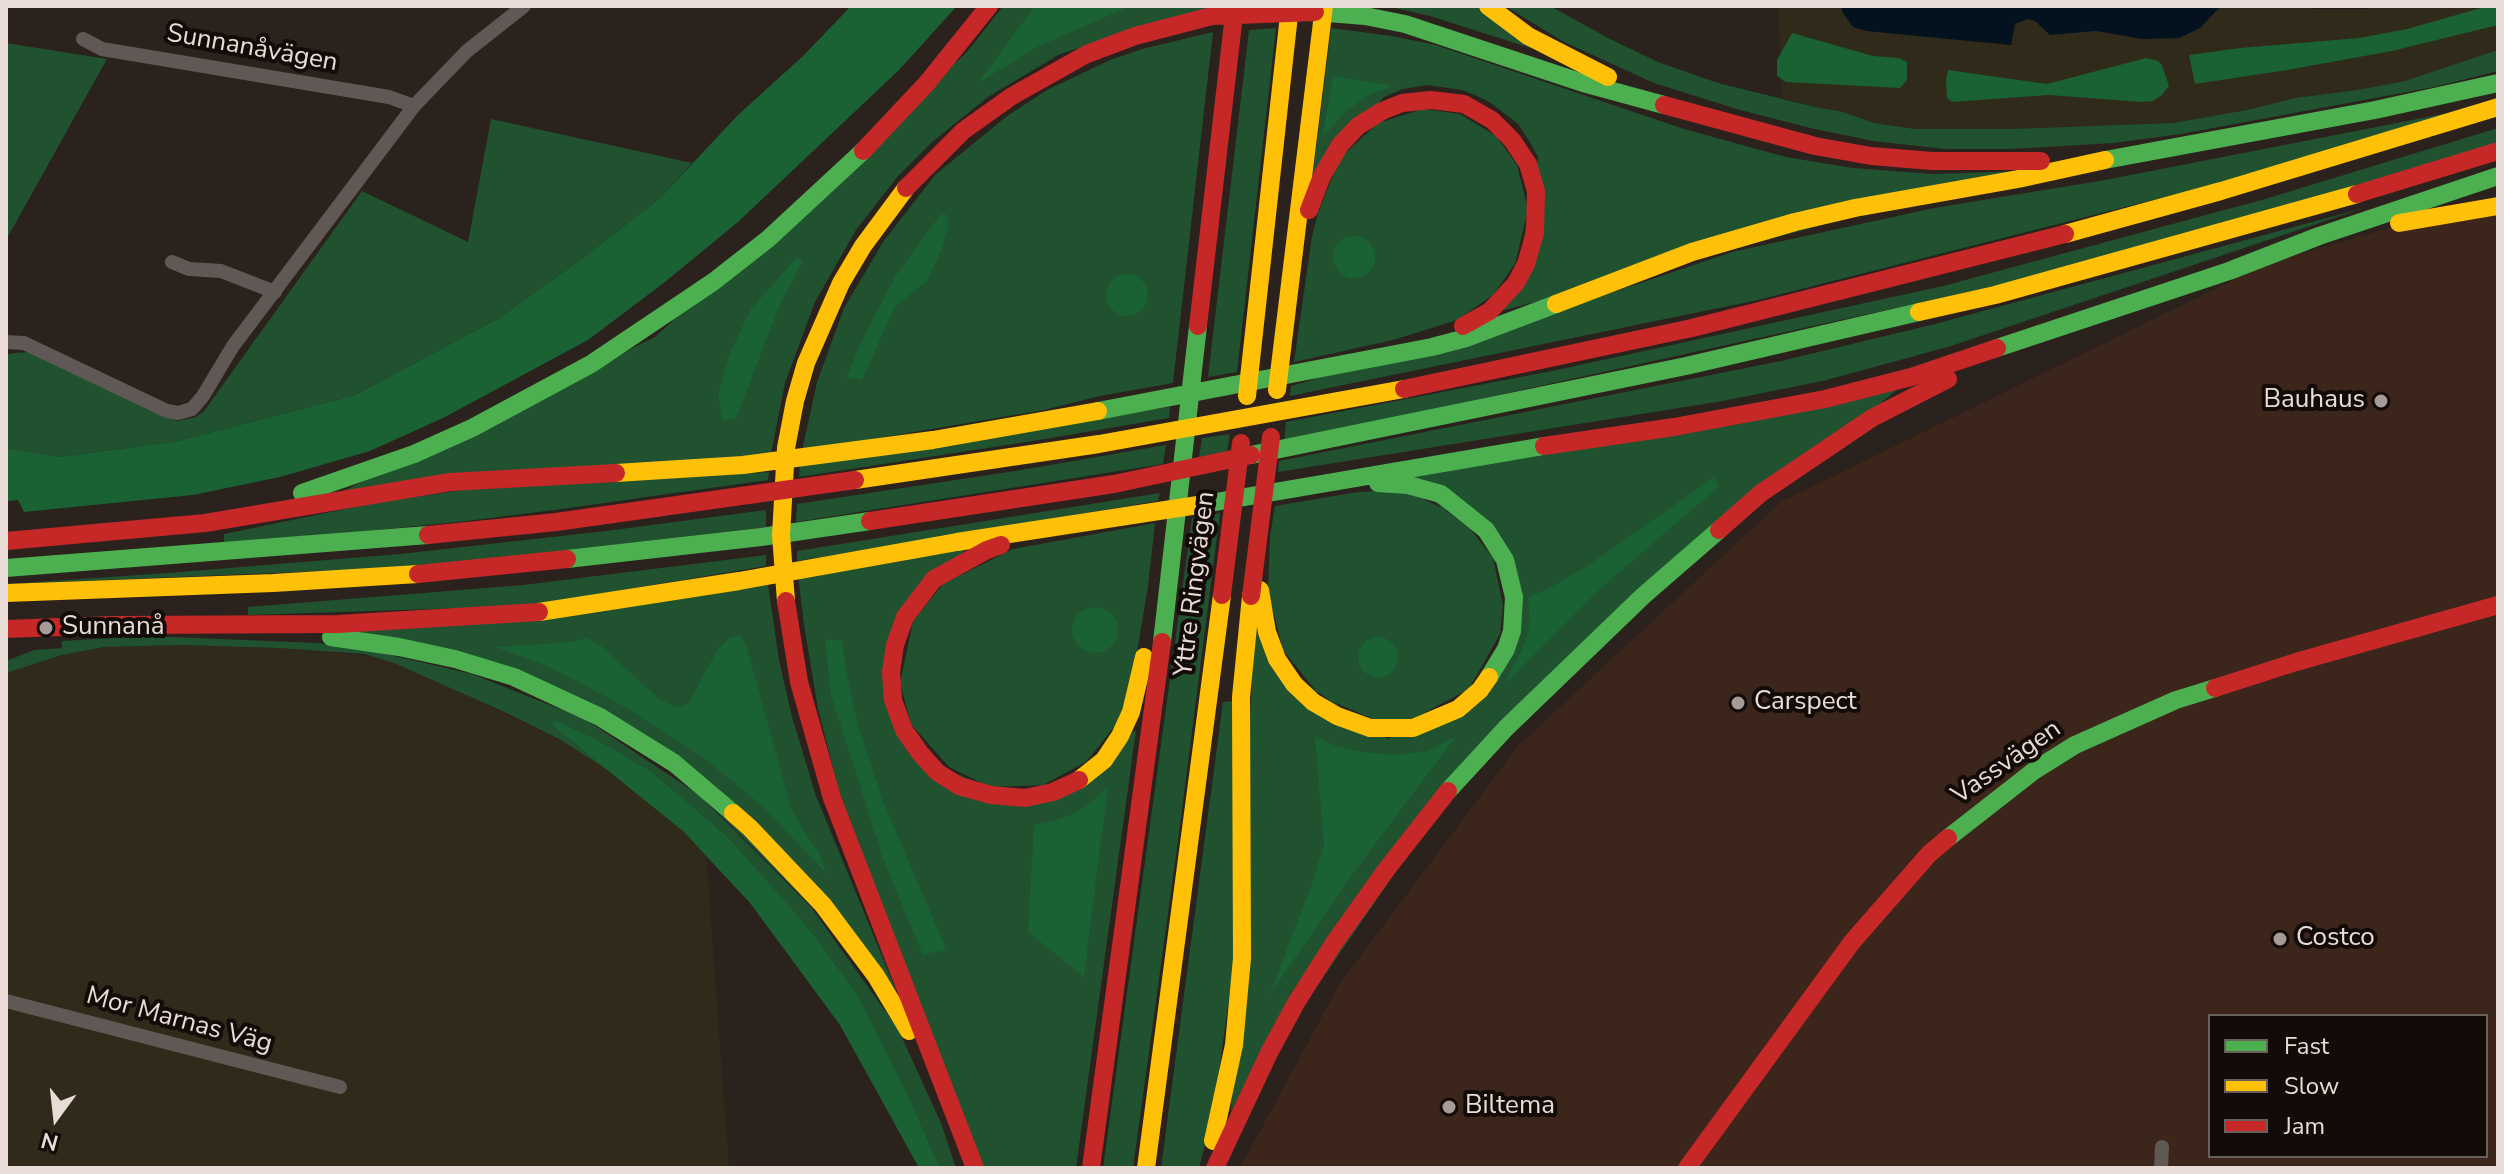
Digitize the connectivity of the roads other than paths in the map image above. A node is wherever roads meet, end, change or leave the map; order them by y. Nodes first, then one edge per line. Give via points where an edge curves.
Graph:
1 (524, 6) edge
2 (989, 6) edge
3 (1235, 6) edge
4 (1290, 6) edge
5 (1324, 6) edge
6 (1488, 6) edge
7 (83, 39) dead end
8 (2498, 83) edge
9 (1661, 103) junction
10 (414, 106) junction
11 (2498, 107) edge
12 (2498, 151) edge
13 (2112, 158) junction
14 (2498, 176) edge
15 (2498, 206) edge
16 (2319, 236) junction
17 (1295, 256) junction
18 (172, 262) dead end
19 (275, 292) junction
20 (6, 342) edge
21 (1365, 359) junction
22 (1247, 497) junction
23 (1124, 516) junction
24 (1260, 525) junction
25 (158, 529) junction
26 (1166, 539) junction
27 (6, 541) edge
28 (6, 568) edge
29 (6, 593) edge
30 (2498, 605) edge
31 (112, 625) junction
32 (6, 629) edge
33 (6, 1001) edge
34 (340, 1087) dead end
35 (2162, 1147) dead end
36 (975, 1168) edge
37 (1091, 1168) edge
38 (1146, 1168) edge
39 (1207, 1168) edge
40 (1215, 1168) edge
41 (1687, 1168) edge
42 (2161, 1168) edge

1 - 10 street via 467,51
2 - 25 main road via 878,137 768,239 591,364 414,454 286,498
3 - 26 main road, Yttre Ringvägen via 1197,347
4 - 38 main road, Yttre Ringvägen via 1254,338
5 - 17 main road
6 - 9 main road via 1528,36
7 - 10 street, Sunnanåvägen via 102,49 389,97
8 - 13 main road
9 - 13 main road via 1751,130 1871,156 1978,163
9 - 36 main road via 1365,16 1212,16 1087,54 1012,96 963,131 881,220 841,283 795,401 782,505 784,590 799,682 832,798
10 - 19 street
11 - 28 main road via 2191,200 1922,272 1692,328 1389,392 1099,444 556,522
12 - 29 main road via 1995,295 1686,366 1114,484 761,537 408,575
13 - 21 main road via 1855,208 1743,236 1466,338
14 - 16 main road
15 - 16 main road
16 - 22 main road via 1924,373 1825,399
16 - 40 main road via 2202,288 1958,375 1872,418 1761,493 1589,646 1442,798 1296,1003
17 - 21 main road via 1322,176 1340,145 1382,111 1431,100 1464,104 1512,140 1528,164 1536,191 1535,233 1516,283 1490,311 1465,325
17 - 24 main road
18 - 19 street via 221,271
19 - 20 street via 187,411 167,411 24,343
21 - 25 main road via 933,440 690,470 450,482
22 - 23 main road
22 - 24 main road via 1375,482 1441,494 1486,530 1505,560 1514,597 1512,631 1494,670 1458,709 1413,728 1370,728 1313,702 1277,659 1267,632 1260,600
23 - 26 main road via 987,550 934,579 919,597 895,645 893,700 904,730 937,772 959,786 1025,798 1079,780 1104,760 1120,736 1139,684
23 - 31 main road via 534,613 338,624
24 - 39 main road via 1241,697 1242,969 1234,1045
25 - 27 main road
26 - 37 main road, Yttre Ringvägen via 1161,649
30 - 41 main road, Vassvägen via 2176,700 2101,732 2035,770 1962,825 1897,889 1852,942
31 - 32 main road
31 - 36 main road via 347,638 455,659 559,696 639,740 712,794 823,905 901,1015 950,1127
33 - 34 street, Mor Marnas Väg
35 - 42 street

